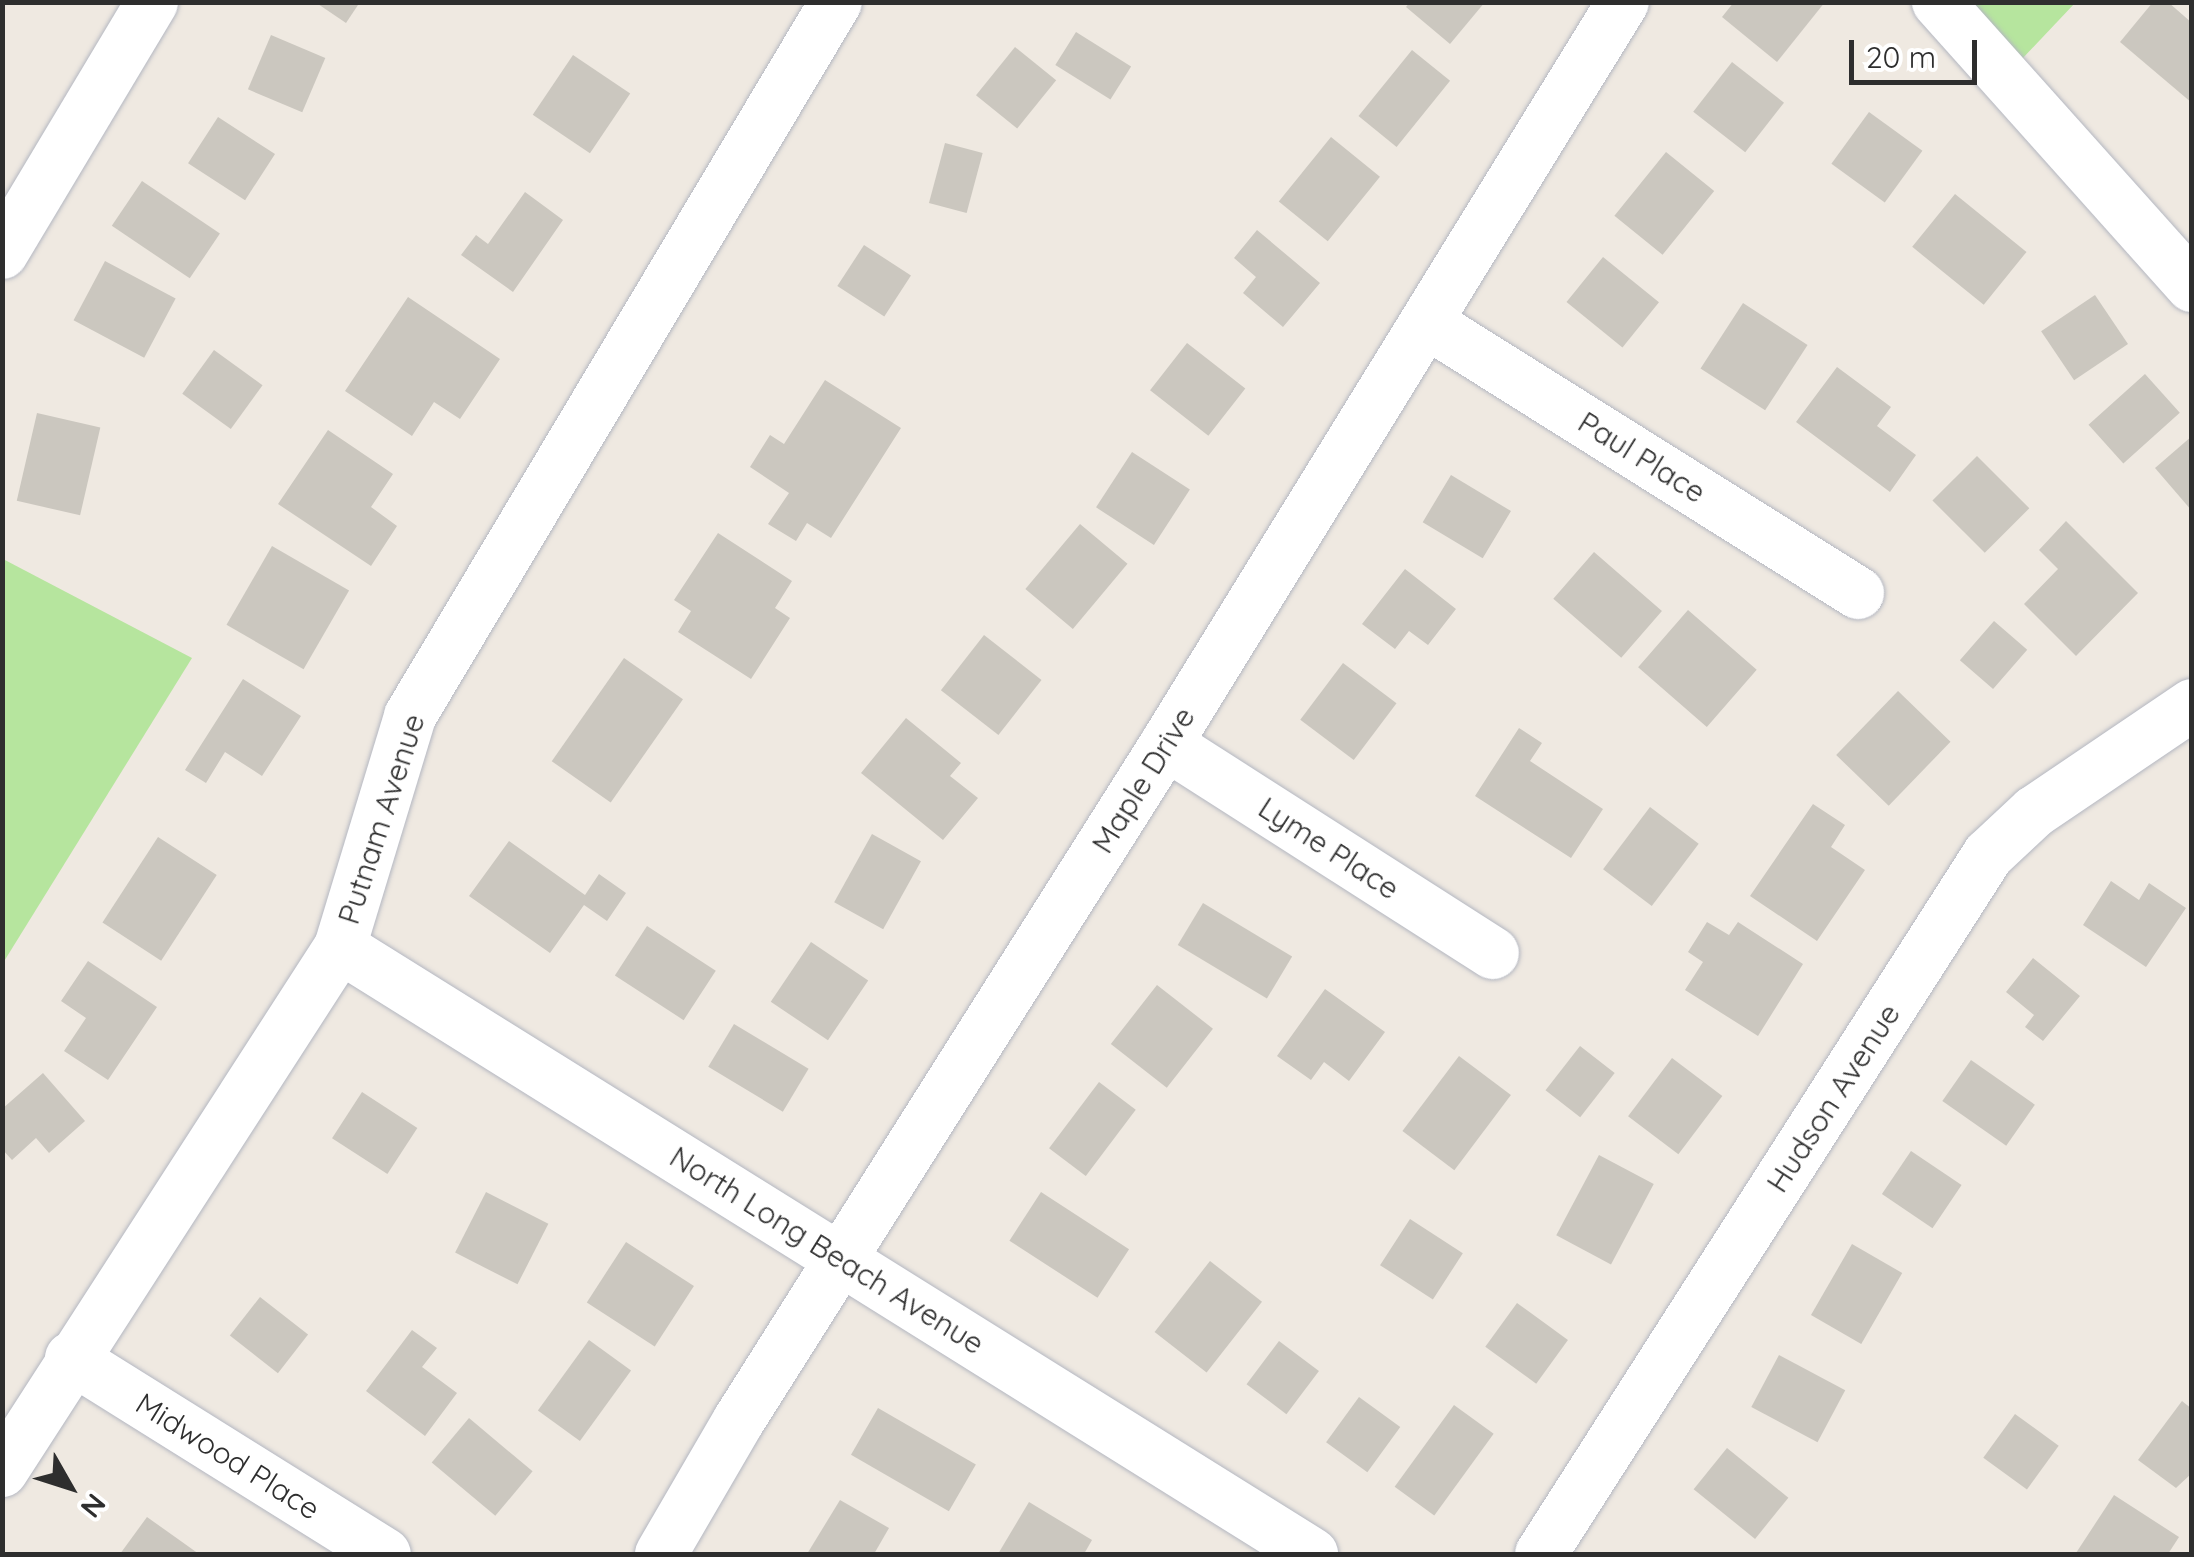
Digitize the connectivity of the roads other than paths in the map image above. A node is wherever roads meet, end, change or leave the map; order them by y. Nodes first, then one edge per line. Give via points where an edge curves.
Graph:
1 (152, 2) edge
2 (836, 2) edge
3 (1622, 2) edge
4 (1938, 2) edge
5 (2, 252) edge
6 (2192, 286) edge
7 (1426, 322) junction
8 (1858, 593) dead end
9 (2192, 705) edge
10 (1166, 744) junction
11 (340, 947) junction
12 (1493, 952) dead end
13 (844, 1260) junction
14 (72, 1358) junction
15 (2, 1471) edge
16 (385, 1554) edge
17 (661, 1554) edge
18 (1312, 1554) edge
19 (1541, 1554) edge

1 - 5 street
2 - 11 street, Putnam Avenue via 410,716
3 - 7 street, Maple Drive
4 - 6 street
7 - 8 street, Paul Place
7 - 10 street, Maple Drive
9 - 19 street, Hudson Avenue via 2034,812 1988,855
10 - 12 street, Lyme Place
10 - 13 street, Maple Drive
11 - 13 street, North Long Beach Avenue
11 - 14 street, Putnam Avenue
13 - 17 street, Maple Drive
13 - 18 street, North Long Beach Avenue
14 - 15 street, Putnam Avenue
14 - 16 street, Midwood Place

